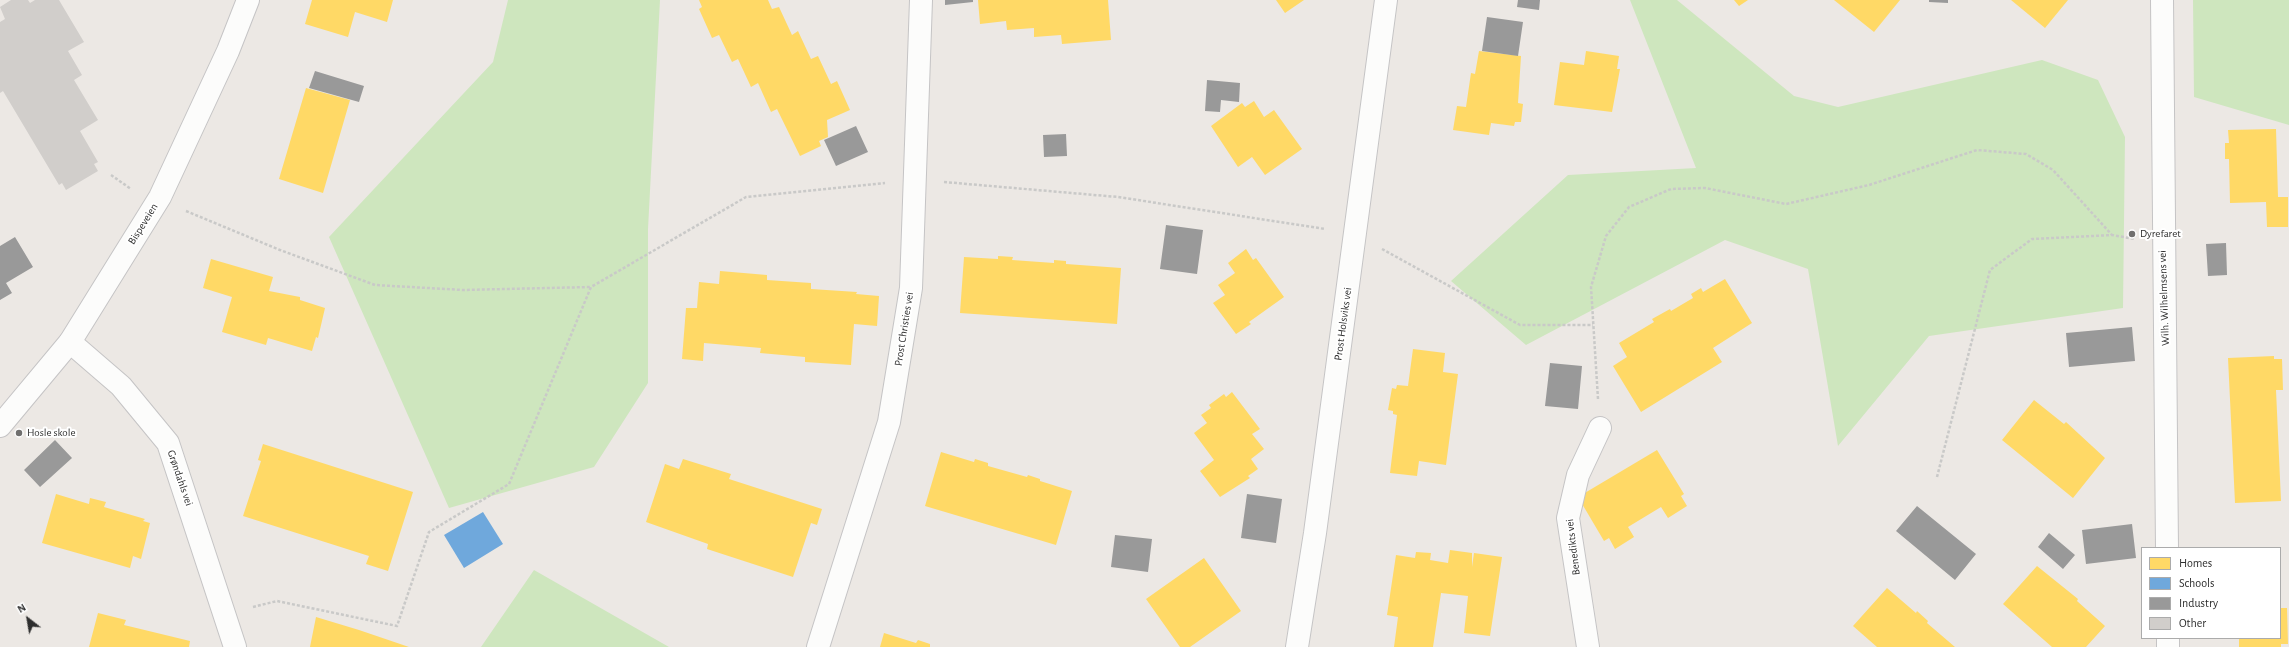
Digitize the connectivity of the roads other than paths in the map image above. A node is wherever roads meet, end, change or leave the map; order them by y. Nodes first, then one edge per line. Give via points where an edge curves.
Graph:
1 (248, 0) edge
2 (921, 0) edge
3 (1386, 0) edge
4 (2162, 0) edge
5 (70, 342) junction
6 (0, 426) edge
7 (1600, 428) road end
8 (2167, 547) edge
9 (235, 647) edge
10 (818, 647) edge
11 (1297, 647) edge
12 (1588, 647) edge

1 - 5 street, Bispeveien via 228,51 160,197
2 - 10 street, Prost Christies vei via 911,288 889,422
3 - 11 street, Prost Holsviks vei
4 - 8 street, Wilh. Wilhelmsens vei
5 - 6 street, Bispeveien
5 - 9 street, Grøndahls vei via 121,386 168,443
7 - 12 street, Benedikts vei via 1578,475 1568,518

